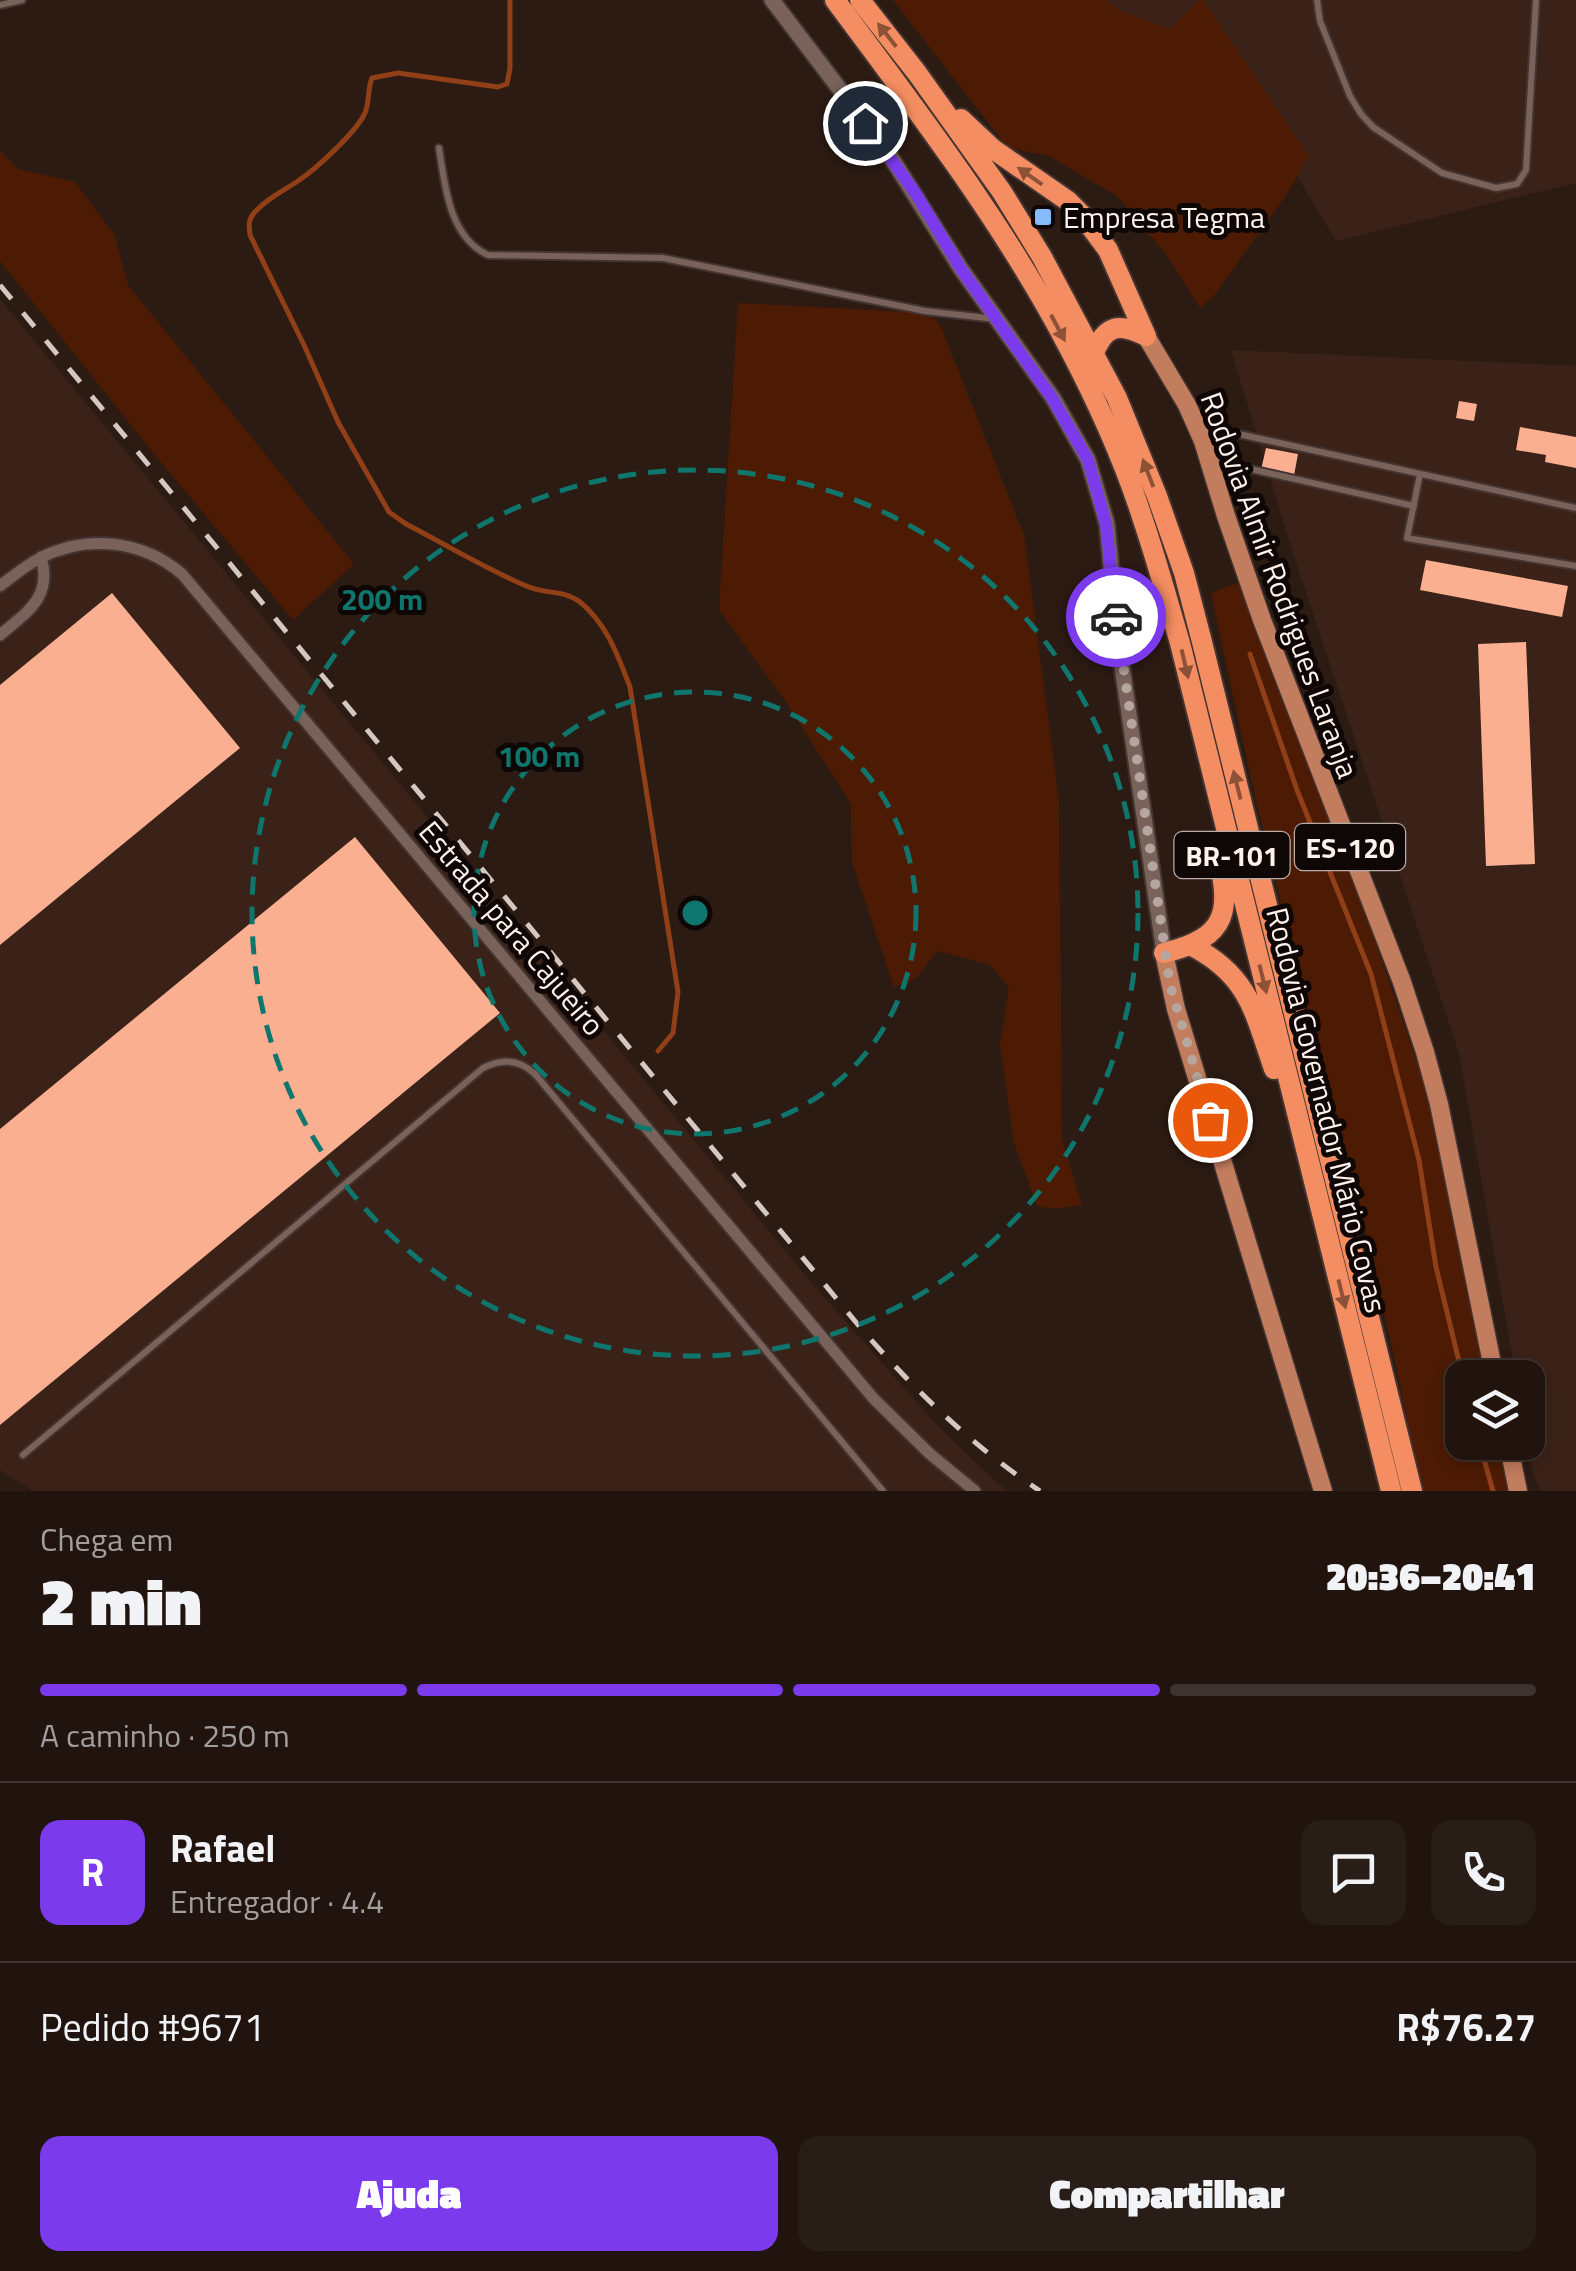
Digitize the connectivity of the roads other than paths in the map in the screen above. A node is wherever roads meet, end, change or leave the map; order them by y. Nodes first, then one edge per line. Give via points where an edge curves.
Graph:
1 (22, 0) edge
2 (772, 0) edge
3 (834, 0) edge
4 (860, 0) edge
5 (1317, 0) edge
6 (1536, 0) edge
7 (0, 5) edge
8 (917, 73) junction
9 (440, 148) dead end
10 (996, 319) junction
11 (1146, 336) junction
12 (1093, 356) junction
13 (1206, 450) junction
14 (1420, 474) junction
15 (1414, 506) junction
16 (1576, 508) edge
17 (42, 557) junction
18 (1576, 566) edge
19 (0, 586) edge
20 (0, 635) edge
21 (1206, 754) junction
22 (1192, 946) junction
23 (1164, 952) junction
24 (1308, 1156) junction
25 (1491, 1360) edge
26 (23, 1455) dead end
27 (1512, 1460) edge
28 (883, 1491) edge
29 (975, 1491) edge
30 (1324, 1491) edge
31 (1390, 1491) edge
32 (1412, 1491) edge
33 (1518, 1491) edge

1 - 7 lane
2 - 10 street via 888,154
3 -> 21 highway, Rodovia Governador Mário Covas / BR-101 via 988,210 1070,349 1142,516
8 -> 4 highway, Rodovia Governador Mário Covas / BR-101
5 - 6 lane via 1361,114 1442,173 1496,188 1517,184 1526,170
11 -> 8 highway via 1108,250 1082,215 993,149
8 - 12 highway, Rodovia Governador Mário Covas / BR-101 via 1002,192
9 - 10 lane via 446,194 464,238 488,255 663,258
10 - 23 street via 1088,460 1106,524
11 - 12 highway via 1130,328 1109,330
11 - 13 main road, Rodovia Almir Rodrigues Laranja / ES-120
32 -> 12 highway, Rodovia Governador Mário Covas / BR-101 via 1184,572 1134,438
13 - 14 lane via 1234,433
13 - 15 lane
13 - 25 main road, Rodovia Almir Rodrigues Laranja / ES-120 via 1262,620 1425,1052
14 - 15 lane
14 - 16 lane
15 - 18 lane via 1408,538
17 - 19 street, Estrada para Cajueiro
17 - 20 street via 39,598
17 - 29 street, Estrada para Cajueiro via 73,546 120,544 150,552 182,574 874,1399
21 - 22 highway via 1225,904 1210,934
21 -> 24 highway, Rodovia Governador Mário Covas / BR-101
22 - 23 highway
22 - 24 highway via 1241,985
23 - 30 main road
24 -> 31 highway, Rodovia Governador Mário Covas / BR-101
26 - 28 lane via 483,1068 509,1061 536,1074
27 - 33 main road

